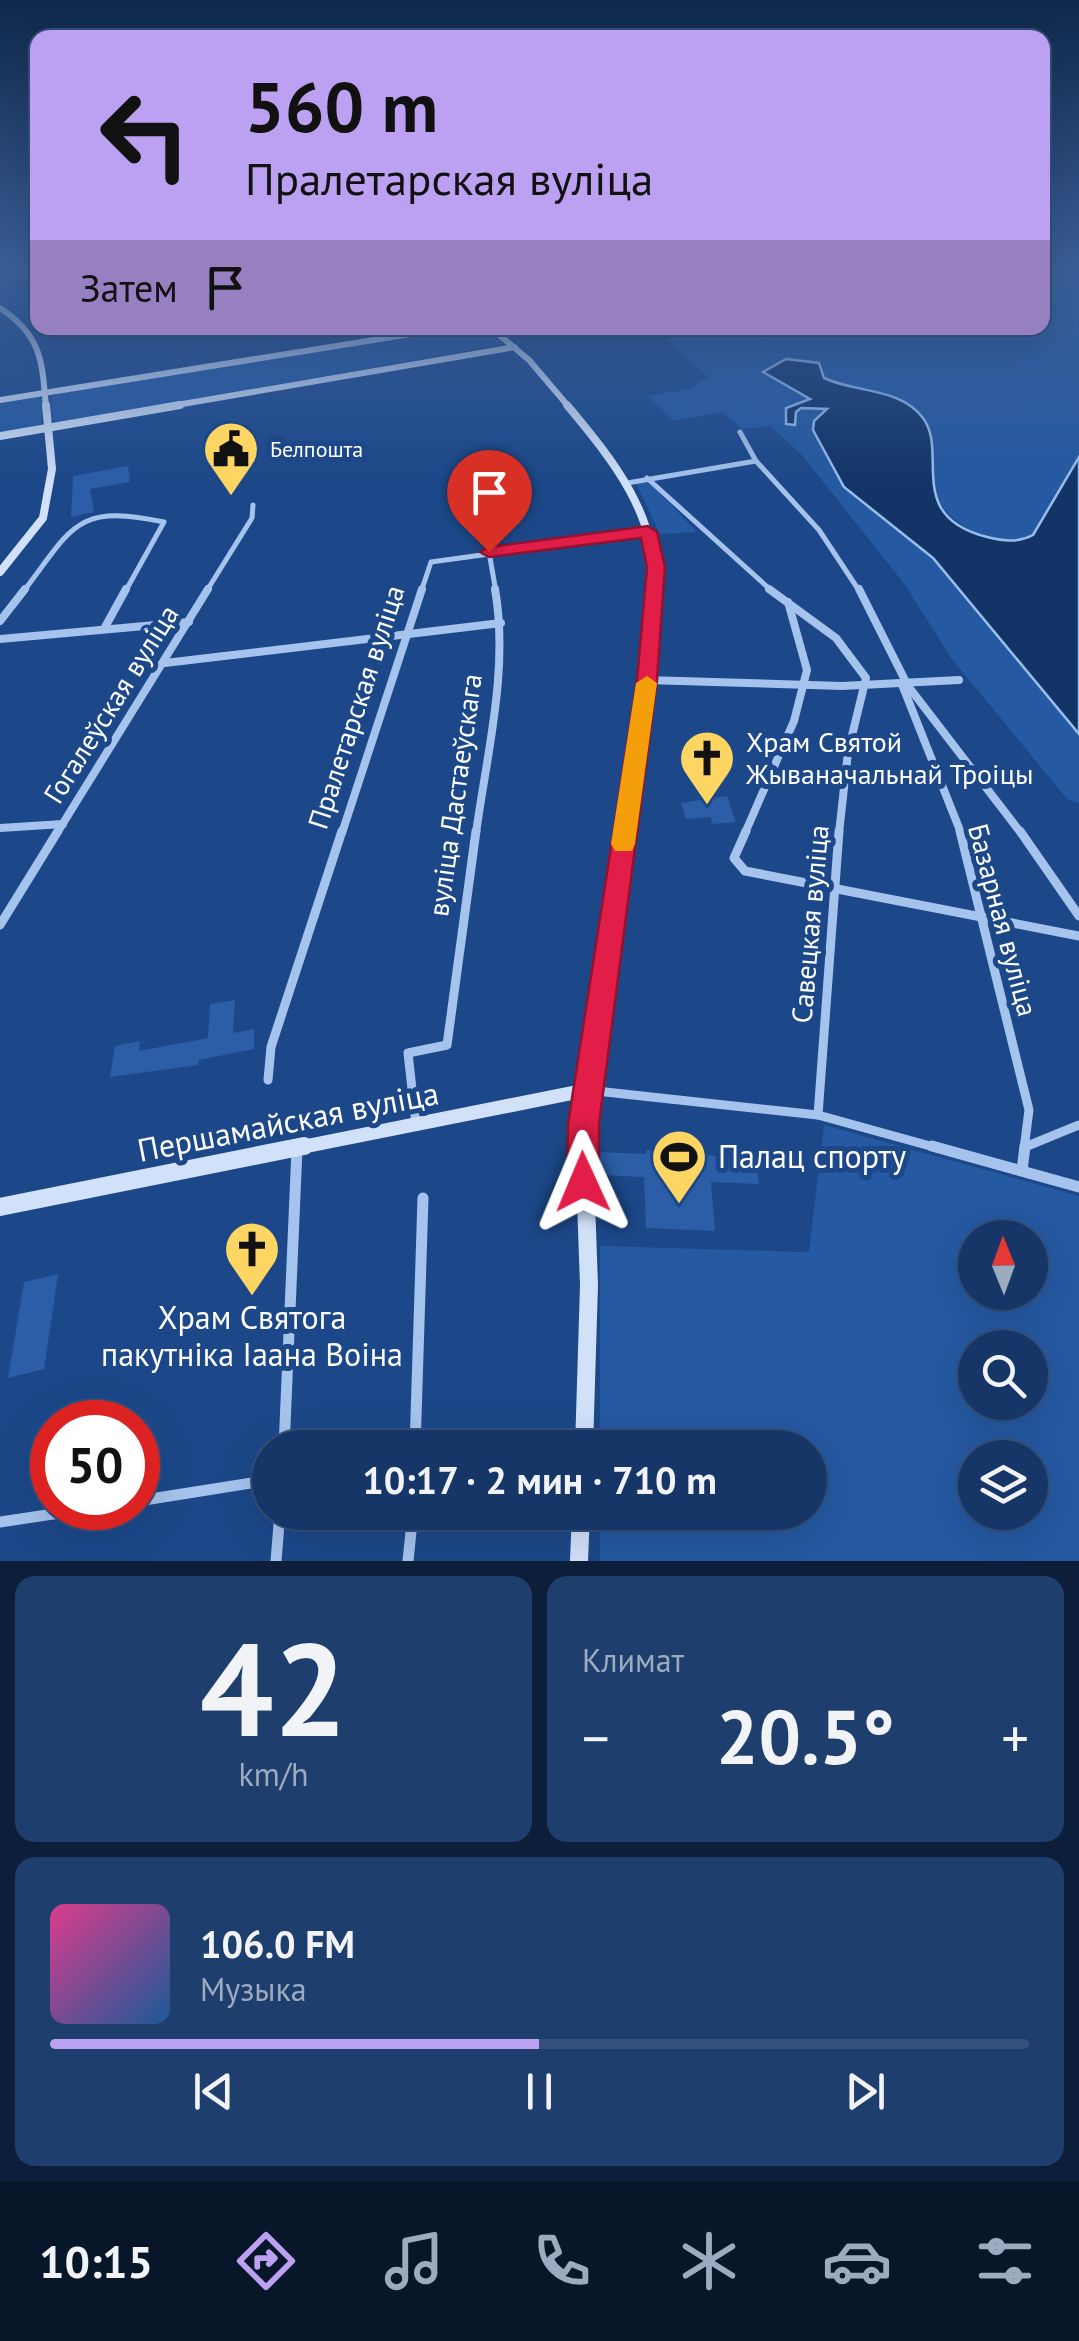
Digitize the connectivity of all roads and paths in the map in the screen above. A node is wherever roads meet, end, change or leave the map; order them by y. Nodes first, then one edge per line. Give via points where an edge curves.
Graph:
1 (32, 338) edge
2 (387, 338) edge
3 (503, 338) edge
4 (515, 347) junction
5 (45, 393) junction
6 (0, 400) edge
7 (48, 428) junction
8 (740, 432) dead end
9 (0, 436) edge
10 (756, 460) junction
11 (647, 478) junction
12 (627, 483) junction
13 (253, 505) dead end
14 (648, 532) junction
15 (489, 552) junction
16 (0, 572) edge
17 (788, 602) junction
18 (0, 621) edge
19 (188, 622) junction
20 (501, 623) junction
21 (104, 629) junction
22 (406, 636) junction
23 (0, 639) edge
24 (165, 663) junction
25 (647, 680) junction
26 (960, 680) dead end
27 (800, 686) junction
28 (862, 686) junction
29 (906, 686) junction
30 (62, 824) junction
31 (0, 828) edge
32 (833, 888) junction
33 (1079, 916) edge
34 (980, 919) junction
35 (0, 924) edge
36 (1079, 936) edge
37 (268, 1080) dead end
38 (588, 1090) junction
39 (818, 1115) junction
40 (416, 1125) junction
41 (1079, 1125) edge
42 (1025, 1147) junction
43 (296, 1149) junction
44 (1022, 1170) junction
45 (1079, 1187) edge
46 (423, 1198) dead end
47 (0, 1207) edge
48 (285, 1430) edge
49 (416, 1430) edge
50 (585, 1430) edge
51 (252, 1483) edge
52 (160, 1497) edge
53 (30, 1517) edge
54 (0, 1522) edge
55 (279, 1530) edge
56 (411, 1530) edge
57 (581, 1530) edge
58 (276, 1561) edge
59 (408, 1561) edge
60 (580, 1561) edge

1 - 5 main road
2 - 5 main road
3 - 4 main road
4 - 7 main road
4 - 12 main road
5 - 6 main road
5 - 7 main road
7 - 9 main road
7 - 16 main road via 48,504 33,534
8 - 10 street
10 - 11 street
10 - 29 street via 842,563
11 - 12 street
11 - 17 street
12 - 14 main road
13 - 19 street, Гогалеўская вуліца via 252,518
14 - 15 street, Пралетарская вуліца
14 - 25 main road via 656,594
15 - 20 street, вуліца Дастаеўскага
15 - 22 street, Пралетарская вуліца via 430,562
17 - 27 street via 807,670
17 - 28 street via 843,645 864,672
18 - 21 street via 80,522 120,513 164,522
19 - 21 street
19 - 24 street, Гогалеўская вуліца
20 - 22 street
20 - 40 street, вуліца Дастаеўскага via 447,1045 408,1053
21 - 23 street
22 - 24 street
22 - 37 street, Пралетарская вуліца via 271,1047
24 - 30 street, Гогалеўская вуліца
25 - 27 street
25 - 38 main road
26 - 29 street
27 - 28 street
27 - 32 street via 794,722 734,858 745,871
28 - 29 street
28 - 32 street, Савецкая вуліца
29 - 33 street via 997,798
29 - 34 street, Базарная вуліца via 962,836
30 - 31 street
30 - 35 street, Гогалеўская вуліца
32 - 34 street
32 - 39 street, Савецкая вуліца
34 - 36 street
34 - 42 street, Базарная вуліца via 1030,1110
38 - 39 street
38 - 40 main road, Першамайская вуліца
38 - 50 main road via 582,1149 589,1285
39 - 44 street
40 - 43 main road, Першамайская вуліца
41 - 42 street
42 - 44 street, Базарная вуліца
43 - 47 main road, Першамайская вуліца
43 - 48 street
44 - 45 street
46 - 49 street
51 - 52 street
53 - 54 street
55 - 58 street
56 - 59 street
57 - 60 main road

